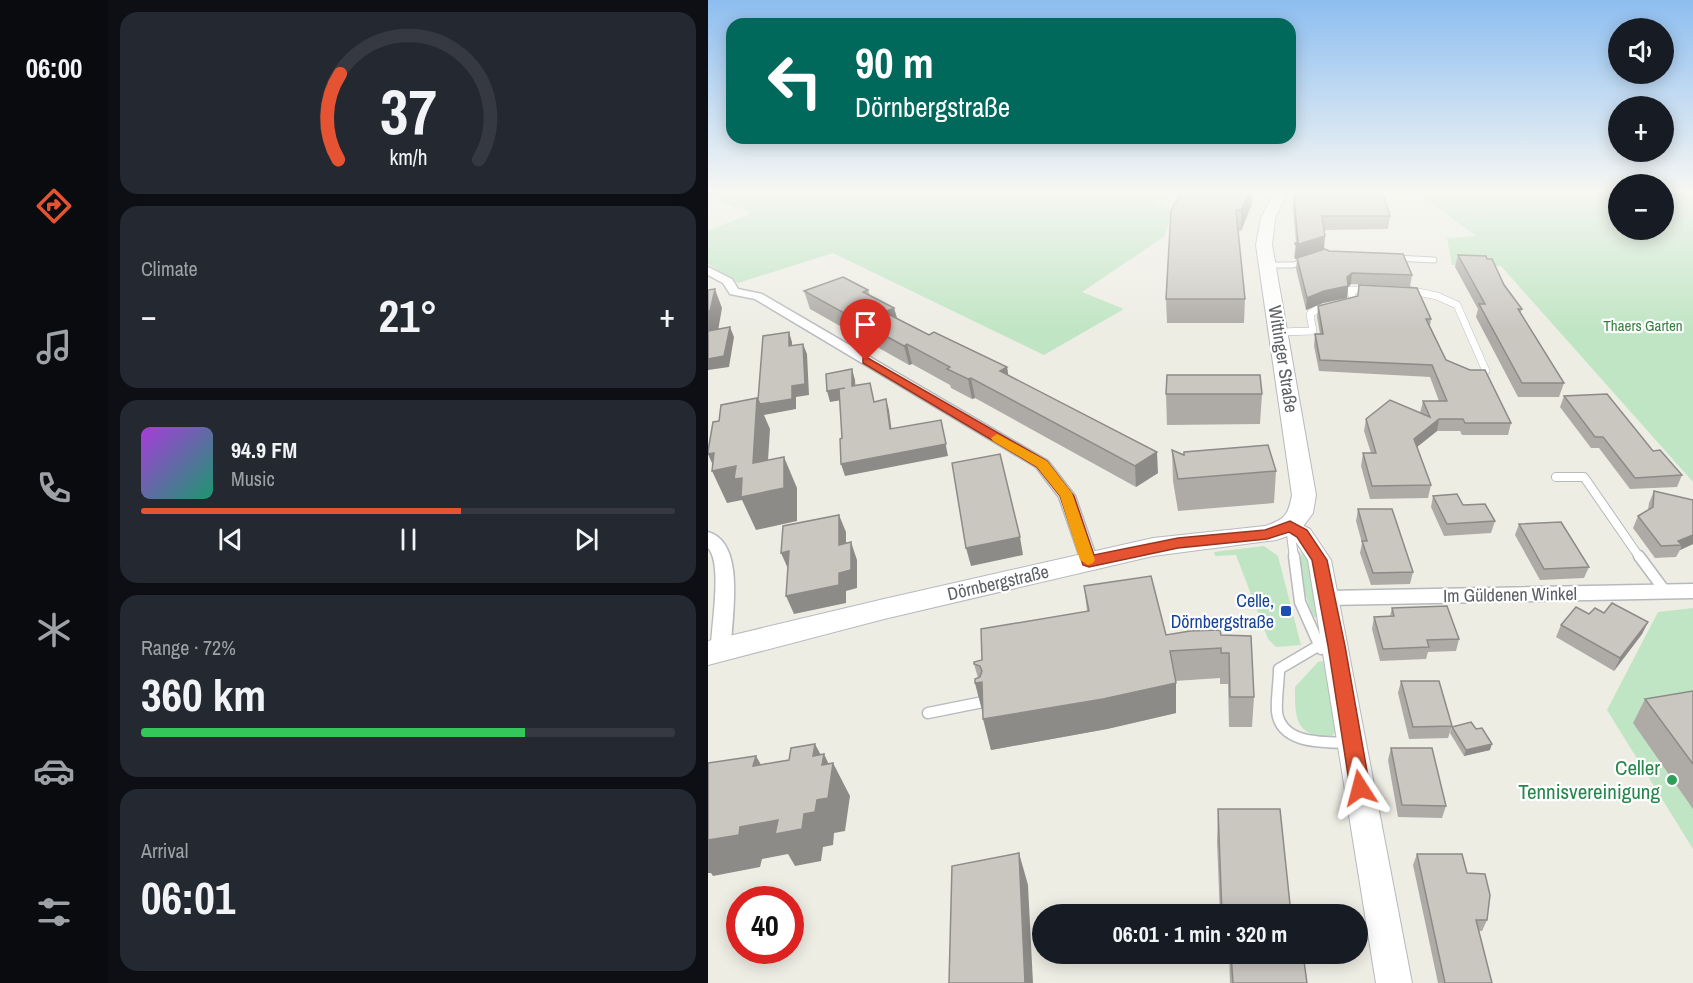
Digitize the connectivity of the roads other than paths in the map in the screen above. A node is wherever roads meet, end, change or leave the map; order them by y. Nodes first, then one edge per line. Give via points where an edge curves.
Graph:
1 (1265, 239) edge
2 (1315, 256) edge
3 (1387, 258) edge
4 (1434, 260) dead end
5 (1268, 265) junction
6 (708, 270) edge
7 (1371, 290) edge
8 (1402, 290) edge
9 (1344, 305) edge
10 (1335, 308) edge
11 (1278, 332) junction
12 (1486, 371) edge
13 (1556, 477) dead end
14 (1290, 526) junction
15 (708, 538) edge
16 (1089, 562) junction
17 (1665, 591) junction
18 (1693, 591) edge
19 (1327, 598) junction
20 (715, 652) edge
21 (1332, 653) junction
22 (982, 702) edge
23 (928, 713) dead end
24 (1352, 742) junction
25 (1394, 983) edge

1 - 5 main road, Wittinger Straße
2 - 5 lane via 1293,265
3 - 4 lane
5 - 11 main road, Wittinger Straße
6 - 16 street via 728,281 730,293 758,296 1042,464 1067,496
7 - 9 lane via 1351,290 1353,302
8 - 12 lane via 1437,296 1457,305
10 - 11 lane via 1319,308 1310,314 1313,331
11 - 14 main road, Wittinger Straße via 1304,495 1301,513
13 - 17 lane via 1584,477
14 - 16 main road, Dörnbergstraße via 1267,534 1178,543
14 - 19 street via 1302,534 1317,555
14 - 21 lane via 1300,602
15 - 20 street via 723,553 725,567
16 - 20 main road, Dörnbergstraße
17 - 18 street, Im Güldenen Winkel
17 - 19 street, Im Güldenen Winkel
19 - 21 street
21 - 24 street
21 - 24 lane via 1280,669 1278,718 1292,736 1315,742
22 - 23 lane
24 - 25 street

